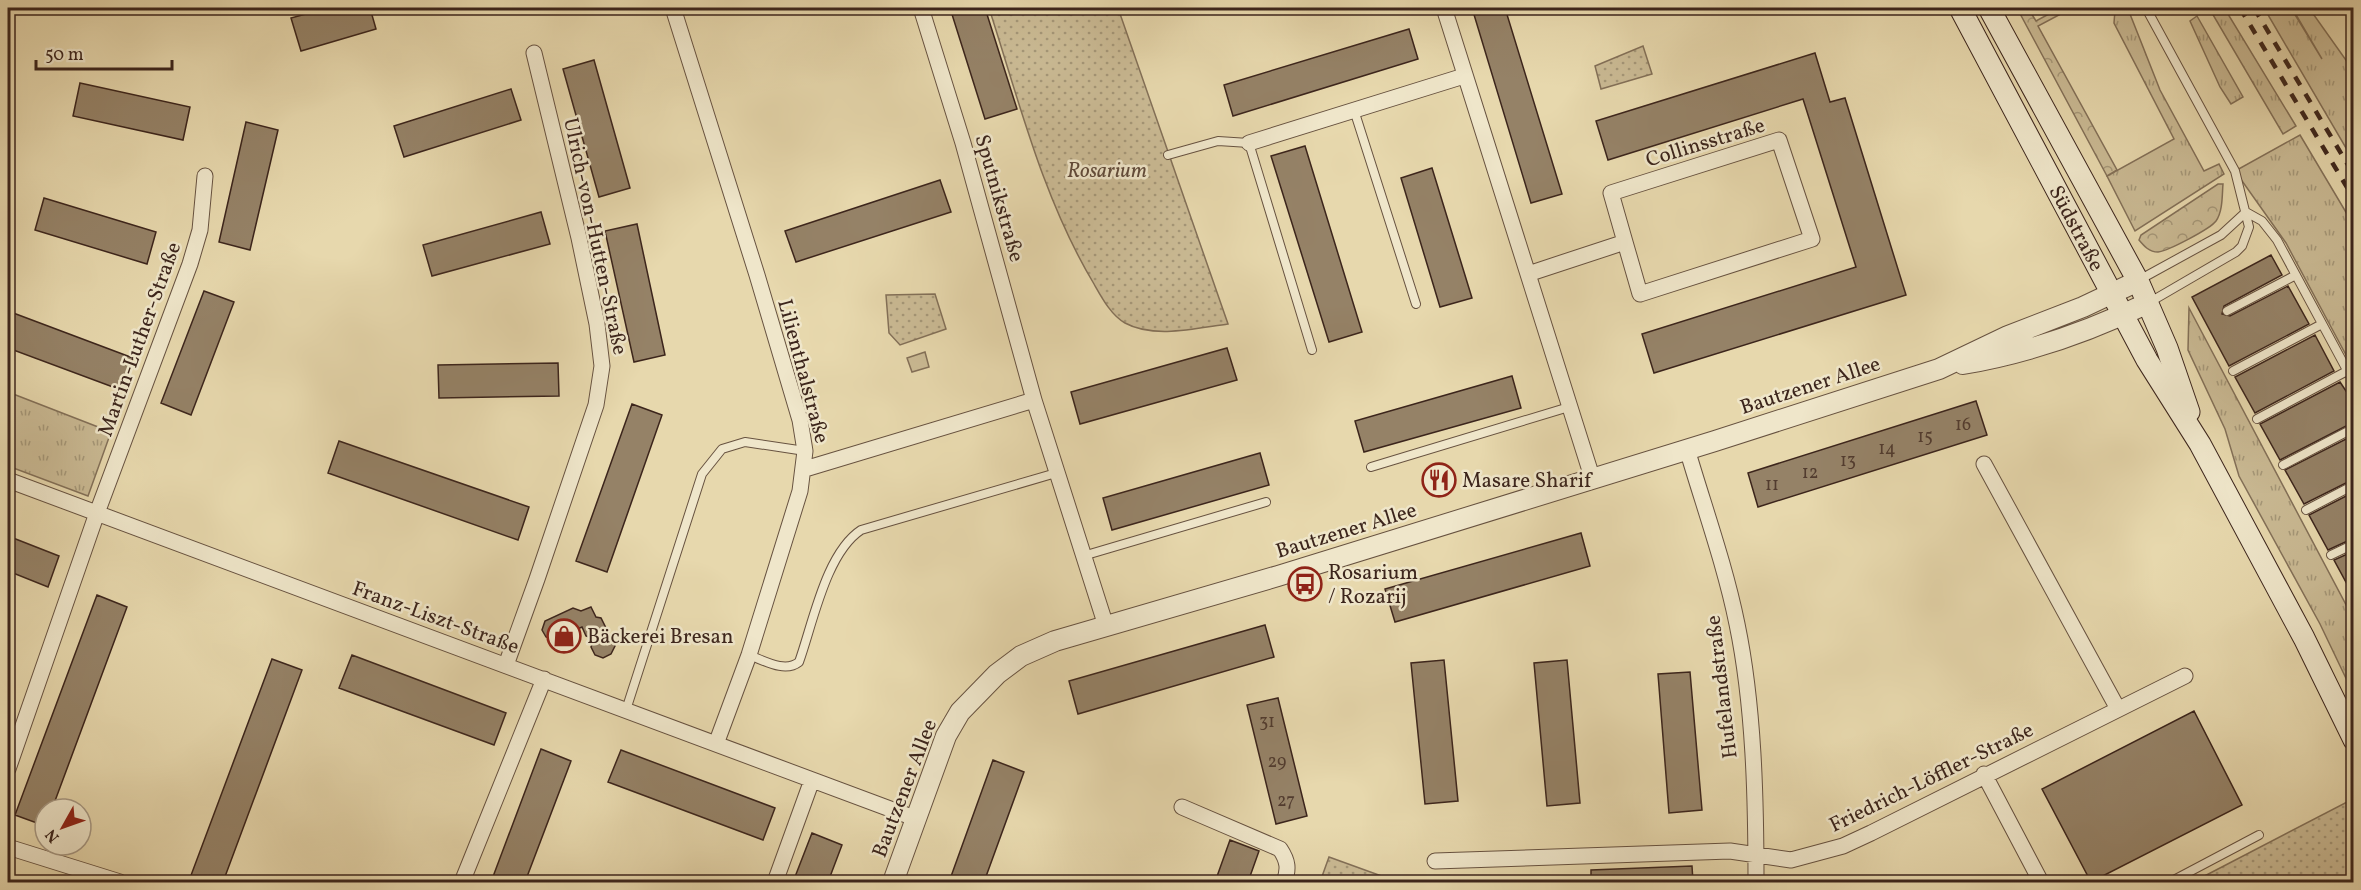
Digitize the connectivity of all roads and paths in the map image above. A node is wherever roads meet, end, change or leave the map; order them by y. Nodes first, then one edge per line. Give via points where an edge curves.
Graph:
1 (673, 8) edge
2 (921, 8) edge
3 (1444, 8) edge
4 (1960, 8) edge
5 (1989, 8) edge
6 (2146, 8) edge
7 (534, 53) dead end
8 (1464, 76) junction
9 (1354, 110) junction
10 (1249, 144) junction
11 (1168, 155) dead end
12 (205, 176) dead end
13 (2246, 212) junction
14 (1625, 242) junction
15 (1528, 274) junction
16 (2296, 275) junction
17 (2138, 280) junction
18 (2112, 293) junction
19 (2148, 303) junction
20 (1416, 304) dead end
21 (2227, 311) dead end
22 (2123, 315) junction
23 (2322, 324) junction
24 (1312, 350) dead end
25 (1939, 369) junction
26 (2233, 371) dead end
27 (2347, 371) junction
28 (2354, 383) edge
29 (1034, 400) junction
30 (1569, 407) junction
31 (2258, 418) dead end
32 (2354, 428) edge
33 (2200, 444) junction
34 (1687, 449) junction
35 (805, 451) junction
36 (1984, 464) dead end
37 (2283, 465) dead end
38 (1371, 467) dead end
39 (805, 469) junction
40 (1056, 473) junction
41 (1592, 477) junction
42 (8, 480) edge
43 (2354, 485) edge
44 (1266, 502) dead end
45 (2306, 510) dead end
46 (97, 513) junction
47 (2354, 544) edge
48 (2331, 555) dead end
49 (1083, 556) junction
50 (1106, 626) junction
51 (749, 655) junction
52 (506, 665) junction
53 (2185, 676) dead end
54 (544, 679) junction
55 (2118, 709) junction
56 (626, 710) junction
57 (2354, 740) edge
58 (716, 744) junction
59 (8, 769) edge
60 (1984, 774) junction
61 (812, 780) junction
62 (1182, 807) dead end
63 (917, 819) junction
64 (2259, 835) dead end
65 (8, 847) edge
66 (1756, 854) junction
67 (1435, 861) dead end
68 (120, 882) edge
69 (462, 882) edge
70 (775, 882) edge
71 (893, 882) edge
72 (1284, 882) edge
73 (1756, 882) edge
74 (2041, 882) edge
75 (2170, 882) edge

1 - 35 street, Lilienthalstraße via 757,275
2 - 29 street, Sputnikstraße
3 - 8 street
4 - 18 main road, Südstraße
5 - 17 main road, Südstraße
6 - 13 lane via 2235,171
7 - 52 street, Ulrich-von-Hutten-Straße via 579,238 602,366 596,405
8 - 9 street
8 - 15 street
9 - 10 street
9 - 20 lane
10 - 11 lane via 1218,141
10 - 24 lane
12 - 46 street, Martin-Luther-Straße via 200,230 190,264
13 - 16 lane via 2271,231
13 - 17 lane via 2222,236
13 - 19 lane via 2249,227 2236,252
14 - 14 street, Collinsstraße via 1641,294 1812,239 1779,140 1611,193
14 - 15 street
15 - 30 street
16 - 21 lane
16 - 23 lane
17 - 18 street, Bautzener Allee
17 - 19 main road, Südstraße
18 - 22 main road, Südstraße
18 - 25 street, Bautzener Allee
19 - 22 street, Bautzener Allee
19 - 33 main road, Südstraße
22 - 25 street, Bautzener Allee via 2016,355
22 - 33 main road, Südstraße
23 - 26 lane
23 - 27 lane
25 - 34 street, Bautzener Allee
27 - 28 lane
27 - 31 lane
29 - 39 street
29 - 40 street, Sputnikstraße
30 - 38 lane
30 - 41 street
32 - 37 lane
33 - 57 main road, Südstraße
34 - 41 street, Bautzener Allee
34 - 66 street, Hufelandstraße via 1729,588 1742,652
35 - 39 street, Lilienthalstraße
35 - 56 lane via 745,442 722,449 702,474
36 - 55 street
39 - 51 street, Lilienthalstraße
40 - 49 street, Sputnikstraße
40 - 51 lane via 861,530 850,537 834,562 800,662 793,667 781,667
41 - 50 street, Bautzener Allee
42 - 46 street, Franz-Liszt-Straße
43 - 45 lane
44 - 49 lane
46 - 52 street, Franz-Liszt-Straße
46 - 59 street, Martin-Luther-Straße
47 - 48 lane
49 - 50 street, Sputnikstraße
50 - 63 street, Bautzener Allee via 1021,656 980,689 946,736
51 - 58 street, Lilienthalstraße
52 - 54 street, Franz-Liszt-Straße
53 - 55 street, Friedrich-Löffler-Straße
54 - 56 street, Franz-Liszt-Straße
54 - 69 street
55 - 60 street, Friedrich-Löffler-Straße
56 - 58 street, Franz-Liszt-Straße
58 - 61 street, Franz-Liszt-Straße
60 - 66 street, Friedrich-Löffler-Straße via 1844,846 1791,860
60 - 74 street
61 - 63 street, Franz-Liszt-Straße
61 - 70 street
62 - 72 street via 1280,849 1288,861
63 - 71 street, Bautzener Allee
64 - 75 lane
65 - 68 street
66 - 67 street via 1588,854
66 - 73 street, Hufelandstraße

